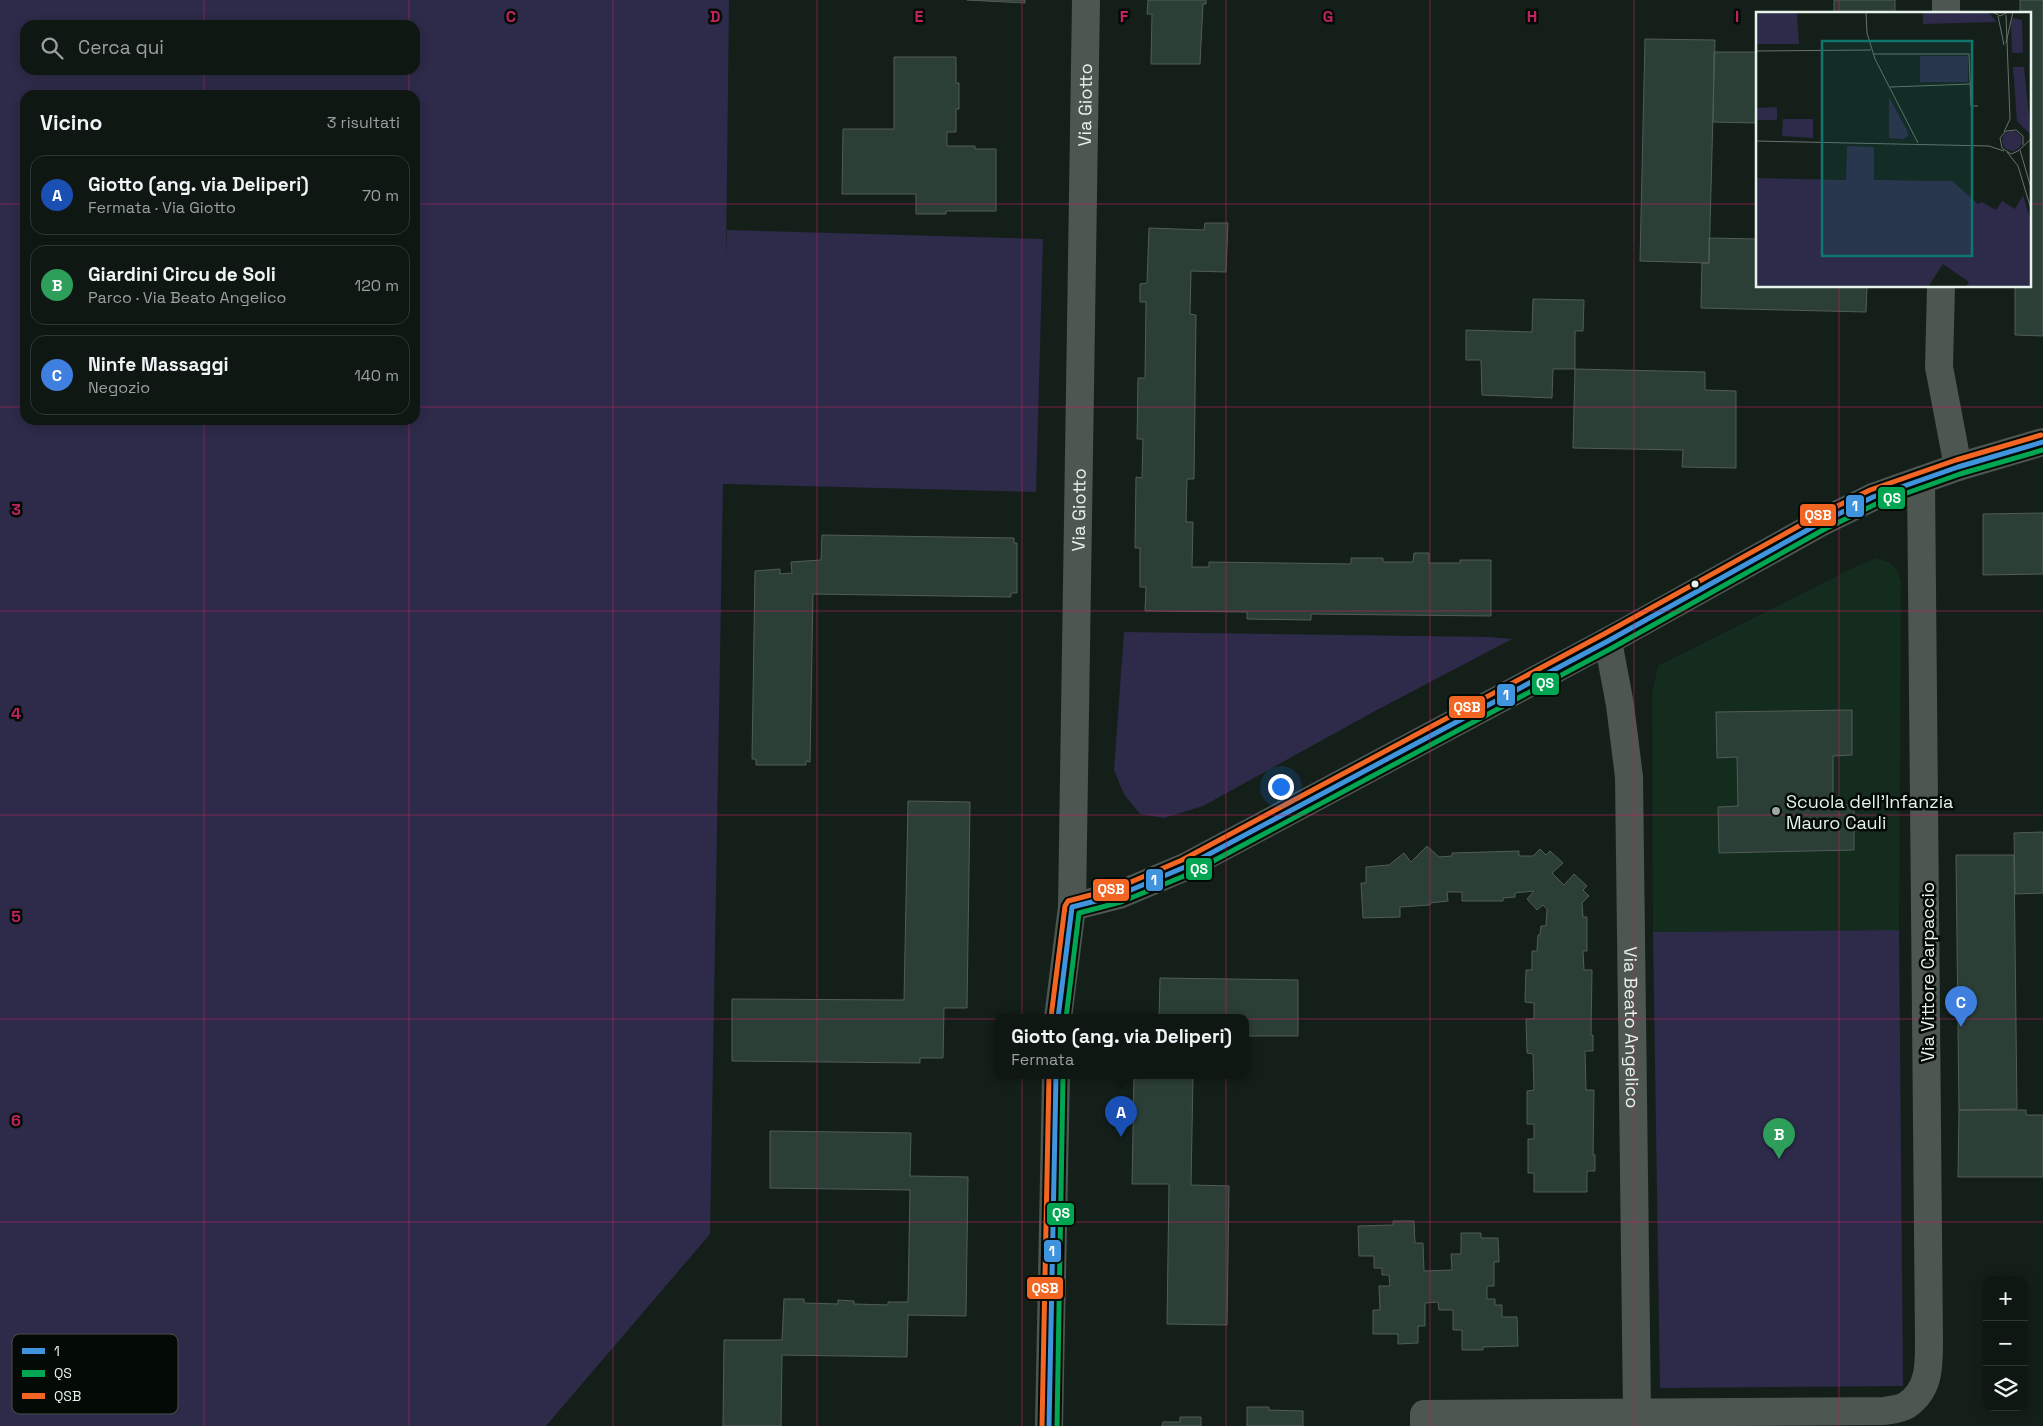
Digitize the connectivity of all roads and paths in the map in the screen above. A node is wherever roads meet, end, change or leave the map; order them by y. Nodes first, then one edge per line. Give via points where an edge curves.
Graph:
1 (1086, 0) edge
2 (1941, 288) edge
3 (2043, 442) edge
4 (1958, 467) junction
5 (1921, 480) junction
6 (1608, 642) junction
7 (1072, 907) junction
8 (1059, 1014) edge
9 (1056, 1079) edge
10 (1637, 1413) junction
11 (1049, 1426) edge
12 (1424, 1426) edge

1 - 7 street, Via Giotto
2 - 4 street via 1939,367
3 - 4 street
4 - 5 street
5 - 6 street via 1873,497 1820,523
5 - 10 street, Via Vittore Carpaccio via 1928,1372 1920,1391 1906,1406 1884,1412
6 - 7 street via 1185,867 1120,894
6 - 10 street, Via Beato Angelico via 1629,778
7 - 8 street, Via Giotto
9 - 11 street
10 - 12 street via 1424,1414

